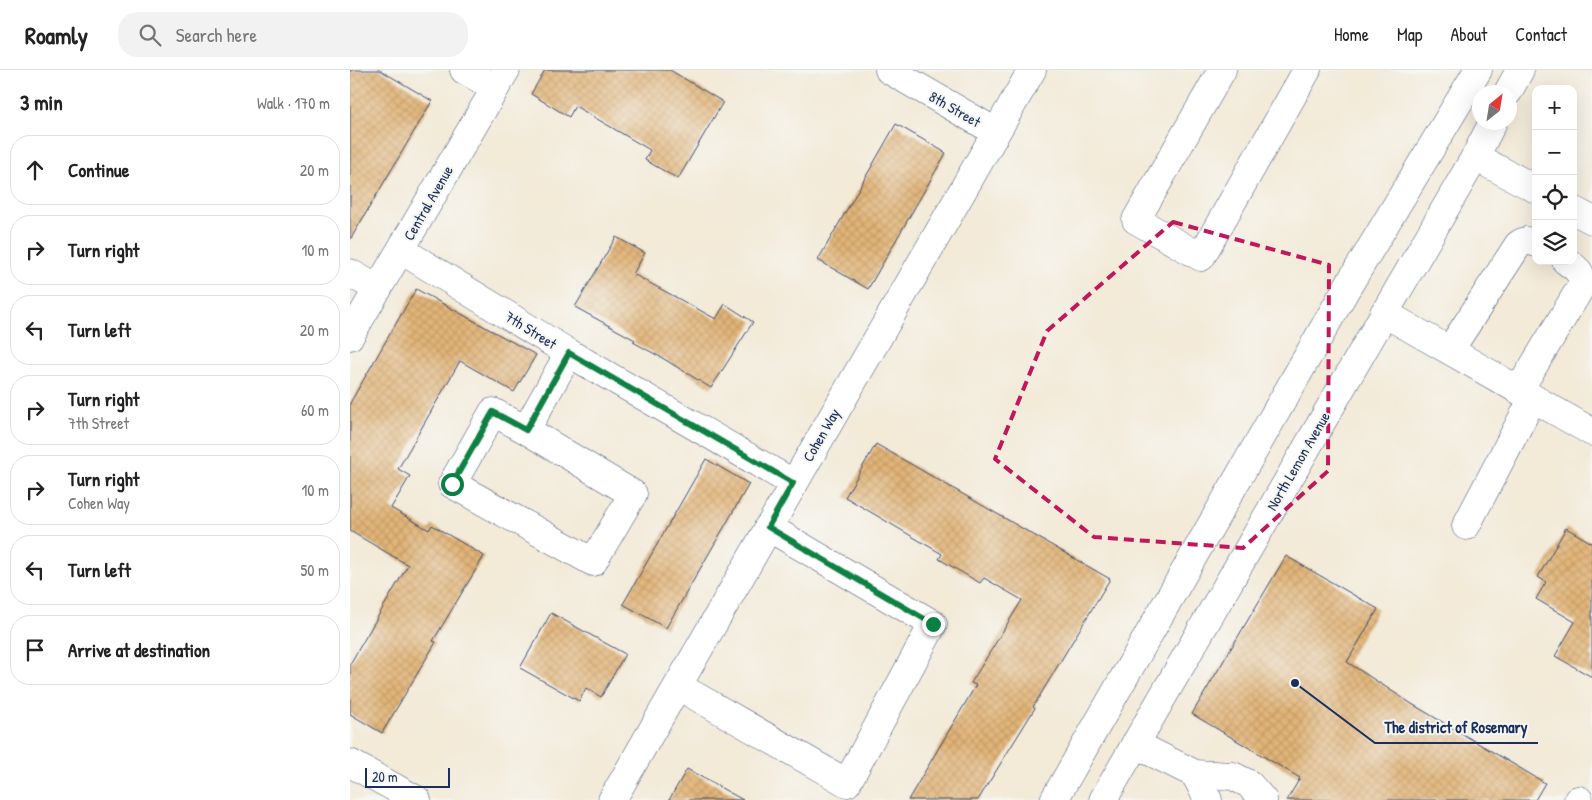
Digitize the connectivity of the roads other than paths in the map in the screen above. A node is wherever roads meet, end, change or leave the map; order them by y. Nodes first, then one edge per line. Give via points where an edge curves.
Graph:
1 (464, 70) edge
2 (889, 70) edge
3 (1032, 70) edge
4 (1222, 70) edge
5 (1307, 70) edge
6 (1478, 70) edge
7 (1520, 70) edge
8 (500, 79) edge
9 (1512, 85) edge
10 (1489, 130) edge
11 (996, 132) junction
12 (1475, 157) junction
13 (1532, 187) edge
14 (1577, 212) edge
15 (1592, 220) edge
16 (1532, 242) edge
17 (401, 250) junction
18 (1571, 265) edge
19 (350, 273) edge
20 (378, 289) junction
21 (1384, 313) junction
22 (350, 336) edge
23 (1450, 350) junction
24 (569, 353) junction
25 (1526, 394) junction
26 (526, 430) junction
27 (1592, 432) edge
28 (793, 483) junction
29 (1466, 526) dead end
30 (768, 527) junction
31 (678, 686) junction
32 (1135, 744) junction
33 (350, 762) edge
34 (1196, 774) junction
35 (417, 800) edge
36 (612, 800) edge
37 (1054, 800) edge
38 (1103, 800) edge
39 (1208, 800) edge
40 (1262, 800) edge

1 - 8 street
2 - 11 street, 8th Street
3 - 11 street, Cohen Way
4 - 5 street via 1136,220 1201,257
6 - 37 street via 1345,291
7 - 9 street
8 - 17 street, Central Avenue
10 - 12 street, North Lemon Avenue
11 - 28 street, Cohen Way
12 - 13 street
12 - 21 street, North Lemon Avenue
14 - 15 street
16 - 23 street via 1523,241 1518,245
17 - 20 street, Central Avenue
17 - 24 street, 7th Street
18 - 25 street via 1579,272 1581,287
19 - 20 street
20 - 22 street, Central Avenue
21 - 23 street
21 - 32 street, North Lemon Avenue
23 - 25 street
24 - 26 street
24 - 28 street, 7th Street
25 - 27 street
25 - 29 street
26 - 26 street via 493,412 452,484 593,562 633,494
28 - 30 street, Cohen Way
30 - 31 street, Cohen Way
30 - 31 street via 933,624 847,782
31 - 36 street, Cohen Way
32 - 34 street
32 - 38 street, North Lemon Avenue
33 - 35 street
34 - 39 street
34 - 40 street via 1233,776 1249,784

